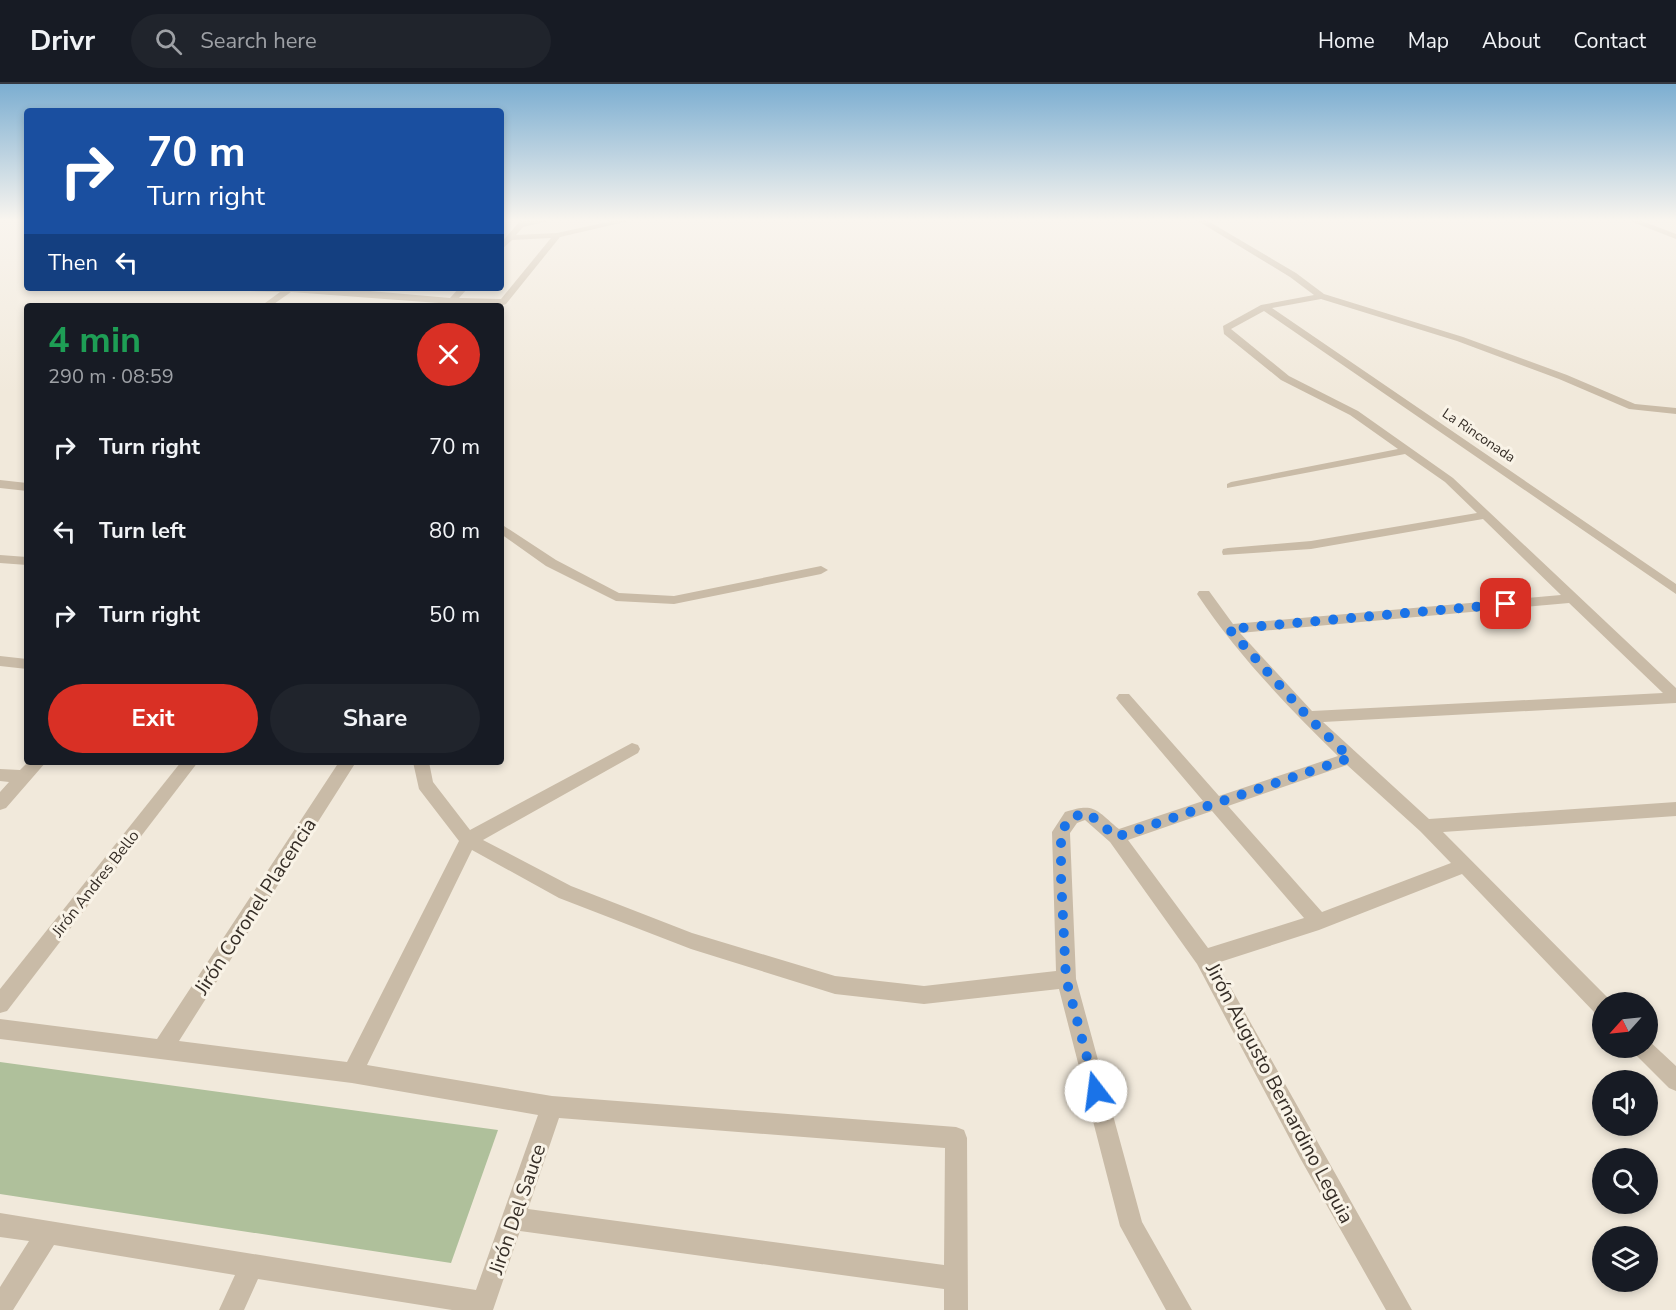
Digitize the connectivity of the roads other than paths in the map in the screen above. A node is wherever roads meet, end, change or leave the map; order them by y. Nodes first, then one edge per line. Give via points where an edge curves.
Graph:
1 (522, 278) edge
2 (1297, 278) edge
3 (287, 291) edge
4 (339, 291) edge
5 (461, 291) edge
6 (1321, 296) junction
7 (385, 297) junction
8 (452, 301) junction
9 (270, 303) edge
10 (378, 303) edge
11 (461, 303) edge
12 (484, 303) edge
13 (1264, 307) junction
14 (1676, 411) edge
15 (1409, 450) junction
16 (0, 484) edge
17 (1231, 486) dead end
18 (24, 487) edge
19 (1487, 515) junction
20 (504, 530) edge
21 (1228, 552) dead end
22 (0, 558) edge
23 (24, 561) edge
24 (821, 570) dead end
25 (1676, 590) edge
26 (1204, 594) dead end
27 (1575, 598) junction
28 (1229, 629) junction
29 (0, 661) edge
30 (24, 664) edge
31 (1124, 698) dead end
32 (1676, 698) edge
33 (1308, 717) junction
34 (632, 749) dead end
35 (1350, 758) junction
36 (35, 765) edge
37 (188, 765) edge
38 (346, 765) edge
39 (422, 765) edge
40 (0, 775) edge
41 (24, 777) junction
42 (0, 803) edge
43 (1217, 803) junction
44 (1676, 809) edge
45 (1426, 826) junction
46 (1116, 837) junction
47 (468, 840) junction
48 (1464, 866) junction
49 (1319, 922) junction
50 (1204, 958) junction
51 (1066, 979) junction
52 (1592, 996) edge
53 (0, 1004) edge
54 (0, 1029) edge
55 (162, 1049) junction
56 (1653, 1058) edge
57 (352, 1073) junction
58 (1676, 1081) edge
59 (552, 1107) junction
60 (514, 1219) junction
61 (0, 1225) edge
62 (48, 1233) junction
63 (252, 1266) junction
64 (956, 1279) junction
65 (483, 1306) edge
66 (0, 1309) edge
67 (231, 1310) edge
68 (956, 1310) edge
69 (1180, 1310) edge
70 (1400, 1310) edge

1 - 12 street via 503,302
2 - 6 street
3 - 9 street
4 - 7 street
5 - 8 street
6 - 13 street
6 - 14 street via 1460,339 1634,407
7 - 8 street
7 - 10 street
8 - 11 street
13 - 15 street via 1226,328 1227,332 1285,378 1354,412
13 - 25 street, La Rinconada
15 - 17 street
15 - 19 street
16 - 18 street
19 - 21 street via 1311,545
19 - 27 street
20 - 24 street via 551,563 616,597 674,600
22 - 23 street
26 - 28 street
27 - 28 street
27 - 32 street
28 - 33 street
29 - 30 street
31 - 43 street
32 - 33 street
33 - 35 street
34 - 47 street
35 - 43 street
35 - 45 street
36 - 41 street
37 - 53 street, Jirón Andres Bello
38 - 55 street, Jirón Coronel Placencia
39 - 47 street via 425,784
40 - 41 street
41 - 42 street
43 - 46 street
43 - 49 street
44 - 45 street
45 - 48 street
46 - 50 street
46 - 51 street via 1088,813 1071,817 1061,832
47 - 51 street via 565,892 691,941 835,985 924,995
47 - 57 street
48 - 49 street, Jirón Augusto Bernardino Leguia
48 - 52 street
49 - 50 street, Jirón Augusto Bernardino Leguia
50 - 70 street, Jirón Augusto Bernardino Leguia
51 - 69 street via 1132,1226
54 - 55 street
55 - 57 street
56 - 58 street
57 - 59 street
59 - 60 street, Jirón Del Sauce
59 - 64 street via 956,1138
60 - 64 street
60 - 65 street, Jirón Del Sauce
61 - 62 street
62 - 63 street
62 - 66 street
63 - 65 street
63 - 67 street
64 - 68 street

